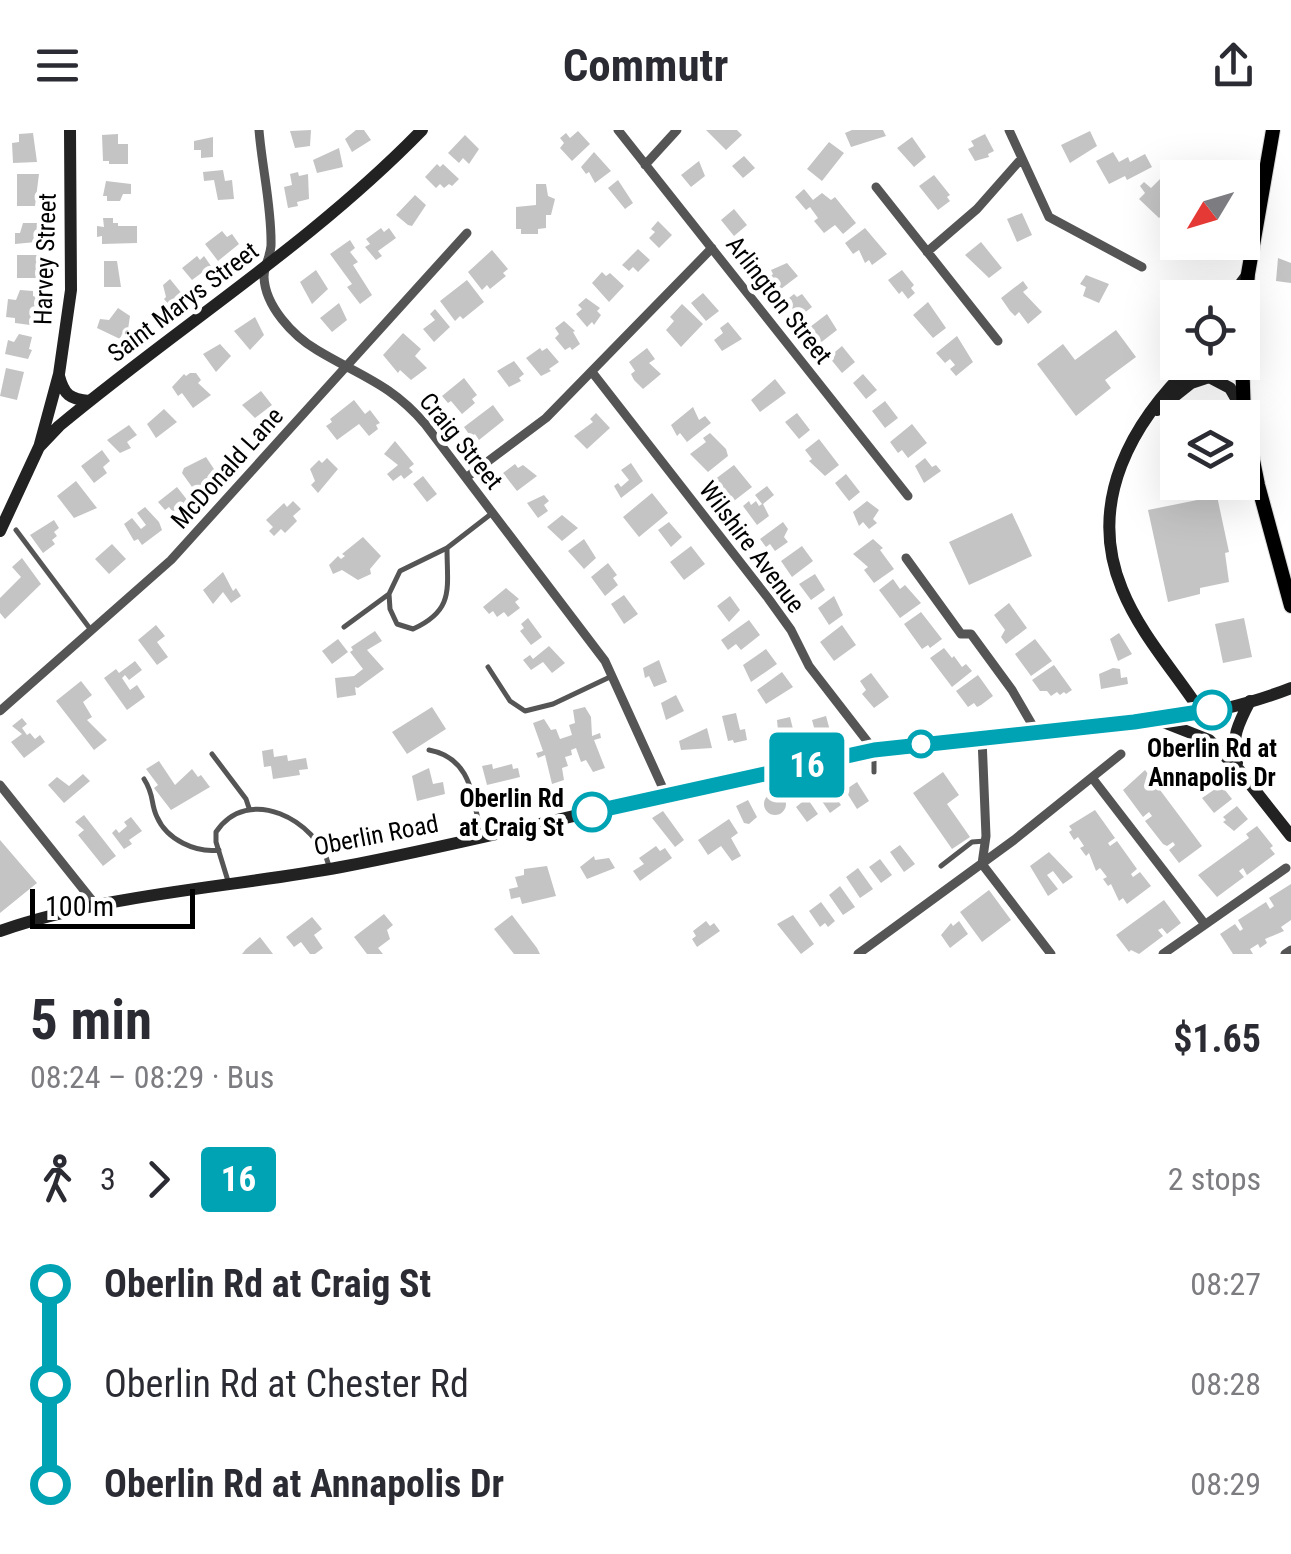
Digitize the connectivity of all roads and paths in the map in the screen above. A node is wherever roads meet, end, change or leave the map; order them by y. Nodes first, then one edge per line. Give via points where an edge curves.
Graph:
1 (70, 130) edge
2 (258, 130) edge
3 (422, 130) edge
4 (618, 130) edge
5 (677, 130) edge
6 (1008, 130) edge
7 (1273, 130) edge
8 (1022, 158) junction
9 (645, 164) junction
10 (876, 187) dead end
11 (466, 233) dead end
12 (712, 248) junction
13 (927, 252) junction
14 (1142, 267) dead end
15 (265, 270) junction
16 (1248, 274) junction
17 (1244, 280) edge
18 (1248, 280) edge
19 (998, 341) dead end
20 (344, 365) junction
21 (592, 372) junction
22 (59, 374) junction
23 (1176, 380) edge
24 (1169, 400) edge
25 (1236, 400) edge
26 (89, 401) junction
27 (1160, 408) edge
28 (1140, 425) junction
29 (39, 447) junction
30 (467, 477) junction
31 (1260, 492) edge
32 (908, 496) dead end
33 (494, 512) junction
34 (0, 530) edge
35 (16, 530) dead end
36 (447, 548) junction
37 (906, 558) dead end
38 (389, 594) junction
39 (1291, 606) edge
40 (344, 627) dead end
41 (91, 630) junction
42 (488, 666) dead end
43 (612, 676) junction
44 (1284, 691) edge
45 (1250, 701) junction
46 (0, 711) edge
47 (1201, 712) junction
48 (1156, 719) junction
49 (1037, 733) junction
50 (982, 738) junction
51 (429, 750) dead end
52 (874, 750) junction
53 (212, 754) dead end
54 (1121, 754) dead end
55 (1239, 770) junction
56 (874, 772) dead end
57 (144, 779) dead end
58 (1093, 779) junction
59 (0, 786) edge
60 (666, 796) junction
61 (249, 808) junction
62 (482, 836) junction
63 (1291, 836) edge
64 (985, 842) junction
65 (219, 850) junction
66 (982, 864) junction
67 (940, 866) dead end
68 (329, 868) junction
69 (1286, 868) dead end
70 (229, 884) junction
71 (95, 904) junction
72 (1204, 924) junction
73 (0, 931) edge
74 (864, 952) edge
75 (1050, 954) edge
76 (1163, 954) edge

1 - 22 main road, Harvey Street via 71,290
2 - 15 street, Craig Street via 271,248
3 - 15 main road, Saint Marys Street
4 - 9 street, Arlington Street
5 - 9 street
6 - 8 street
7 - 16 main road
8 - 13 street
8 - 14 street via 1049,217
9 - 12 street, Arlington Street
10 - 13 street
11 - 20 street, McDonald Lane
12 - 21 street
12 - 32 street, Arlington Street
13 - 19 street
15 - 20 street, Craig Street via 264,281 288,327
15 - 26 main road, Saint Marys Street
16 - 17 main road
16 - 18 main road
20 - 30 street, Craig Street via 410,406
20 - 41 street, McDonald Lane via 172,560
21 - 30 street via 546,418
21 - 52 street, Wilshire Avenue via 768,598
22 - 26 main road via 73,400
22 - 29 main road, Harvey Street
23 - 28 main road
24 - 25 main road via 1204,377 1230,388
26 - 29 main road, Saint Marys Street
27 - 28 main road
28 - 47 main road via 1113,496 1116,570 1141,624
29 - 34 main road, Saint Marys Street
30 - 33 street, Craig Street
31 - 39 main road
33 - 36 lane
33 - 43 street, Craig Street
35 - 41 lane
36 - 38 lane via 400,572
36 - 38 lane via 444,608 430,621 413,629 396,624
37 - 49 street via 961,634 971,634
38 - 40 lane
41 - 46 street, McDonald Lane
42 - 43 lane via 510,701 525,711
43 - 60 street, Craig Street
44 - 45 main road, Oberlin Road
45 - 47 main road, Oberlin Road
45 - 55 main road via 1232,752
47 - 48 main road, Oberlin Road
48 - 49 main road, Oberlin Road
48 - 55 main road via 1202,735
49 - 50 main road, Oberlin Road
50 - 52 main road, Oberlin Road
50 - 64 street
51 - 62 lane via 448,753 461,765
52 - 56 lane
52 - 60 main road, Oberlin Road
53 - 61 lane
54 - 58 street
55 - 63 main road
57 - 65 lane via 163,826 192,848
58 - 66 street
58 - 72 street
59 - 71 street
60 - 62 main road, Oberlin Road
61 - 65 lane via 221,824
61 - 68 lane via 290,817 324,848
62 - 68 main road, Oberlin Road
64 - 66 street
64 - 67 lane via 972,842
65 - 70 lane
66 - 74 street
66 - 75 street
68 - 70 main road, Oberlin Road
69 - 72 street
70 - 71 main road, Oberlin Road
71 - 73 main road, Oberlin Road
72 - 76 street

